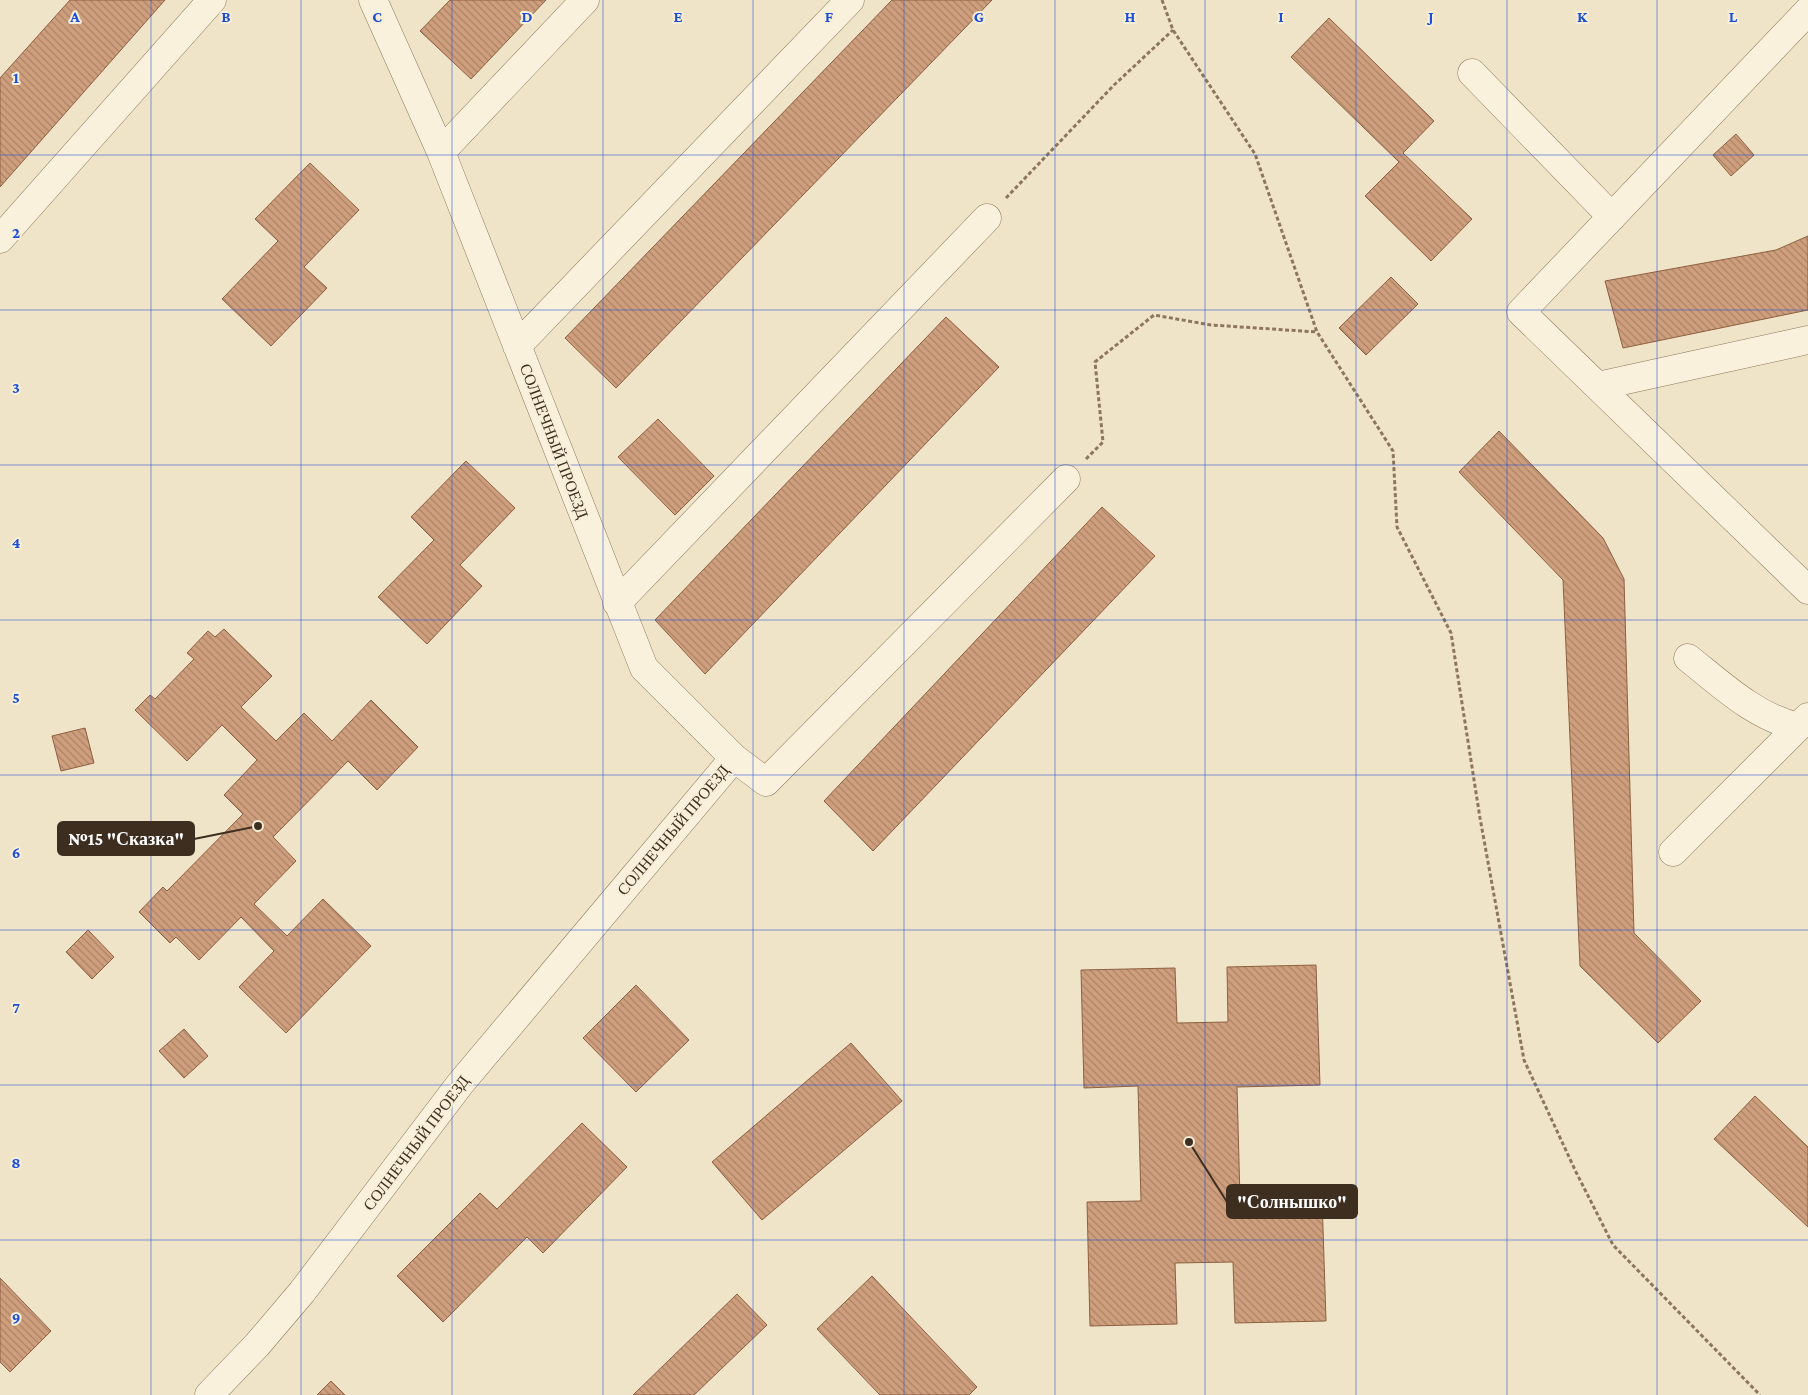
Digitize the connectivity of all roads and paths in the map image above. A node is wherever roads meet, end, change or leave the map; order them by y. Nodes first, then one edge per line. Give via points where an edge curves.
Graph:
1 (212, 0) edge
2 (373, 0) edge
3 (585, 0) edge
4 (850, 0) edge
5 (1162, 0) edge
6 (1808, 11) edge
7 (1173, 30) junction
8 (1472, 73) dead end
9 (441, 152) junction
10 (1612, 217) junction
11 (987, 218) joint
12 (0, 239) edge
13 (1317, 332) junction
14 (1808, 340) edge
15 (517, 346) junction
16 (1598, 386) junction
17 (1066, 479) joint
18 (1808, 590) edge
19 (617, 603) junction
20 (1688, 658) dead end
21 (1803, 722) edge
22 (734, 758) junction
23 (1673, 852) dead end
24 (209, 1395) edge
25 (1760, 1395) edge

1 - 12 street
2 - 9 street, СОЛНЕЧНЫЙ ПРОЕЗД
3 - 9 street
4 - 15 street
5 - 7 path
6 - 10 street
7 - 11 path via 1114,85
7 - 13 path via 1255,154
8 - 10 street
9 - 15 street, СОЛНЕЧНЫЙ ПРОЕЗД
10 - 16 street via 1521,312
11 - 19 street
13 - 17 path via 1211,325 1154,315 1095,362 1103,442
13 - 25 path via 1393,450 1397,527 1451,633 1480,818 1524,1060 1613,1244
14 - 16 street
15 - 19 street, СОЛНЕЧНЫЙ ПРОЕЗД
16 - 18 street
17 - 22 street via 766,782
19 - 22 street, СОЛНЕЧНЫЙ ПРОЕЗД via 644,668
20 - 21 street via 1759,713 1779,722
21 - 23 street
22 - 24 street, СОЛНЕЧНЫЙ ПРОЕЗД via 460,1084 302,1292

